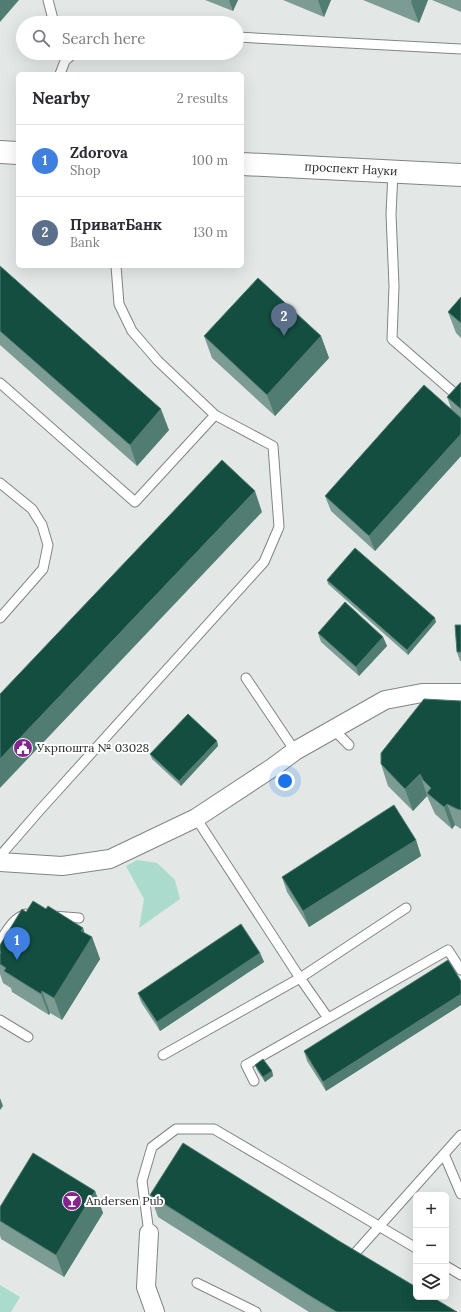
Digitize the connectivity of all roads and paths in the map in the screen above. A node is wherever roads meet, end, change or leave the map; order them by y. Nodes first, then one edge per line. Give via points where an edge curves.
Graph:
1 (48, 0) edge
2 (52, 16) edge
3 (244, 36) edge
4 (461, 49) edge
5 (63, 60) edge
6 (60, 72) edge
7 (0, 152) edge
8 (16, 153) edge
9 (244, 164) edge
10 (393, 172) junction
11 (461, 174) edge
12 (116, 268) edge
13 (0, 383) edge
14 (460, 398) edge
15 (215, 415) junction
16 (0, 483) edge
17 (0, 618) edge
18 (246, 678) dead end
19 (461, 693) edge
20 (332, 729) junction
21 (349, 745) dead end
22 (295, 751) junction
23 (196, 818) junction
24 (1, 863) edge
25 (406, 908) dead end
26 (80, 918) dead end
27 (0, 940) edge
28 (461, 970) edge
29 (300, 978) junction
30 (328, 1018) junction
31 (0, 1020) edge
32 (28, 1037) dead end
33 (163, 1055) dead end
34 (254, 1081) dead end
35 (461, 1135) edge
36 (444, 1154) junction
37 (461, 1194) edge
38 (379, 1226) junction
39 (150, 1233) joint
40 (413, 1246) edge
41 (347, 1263) edge
42 (449, 1268) edge
43 (461, 1275) edge
44 (197, 1283) dead end
45 (155, 1312) edge
46 (256, 1312) edge

1 - 2 lane
3 - 4 lane
5 - 6 lane
7 - 8 main road
9 - 10 main road, проспект Науки
10 - 11 main road, проспект Науки
10 - 14 lane via 392,339
12 - 15 lane via 119,304 132,332 158,361
13 - 15 lane via 136,502
15 - 24 lane via 274,446 279,527 264,562 40,810
16 - 17 lane via 32,509 42,526 48,545 43,569
18 - 22 lane
19 - 20 street via 422,693 385,700
20 - 21 lane
20 - 22 street
22 - 23 street
23 - 24 street via 110,858 62,866
23 - 29 lane
25 - 29 lane
26 - 27 lane via 27,913 11,924
28 - 30 lane via 448,950
29 - 30 lane
29 - 33 lane
30 - 34 lane via 246,1065
31 - 32 lane
35 - 36 lane
36 - 37 lane
36 - 38 lane
38 - 39 lane via 214,1129 176,1129 152,1147 142,1181
38 - 40 lane
38 - 41 lane
39 - 45 street via 146,1287
42 - 43 lane
44 - 46 lane

